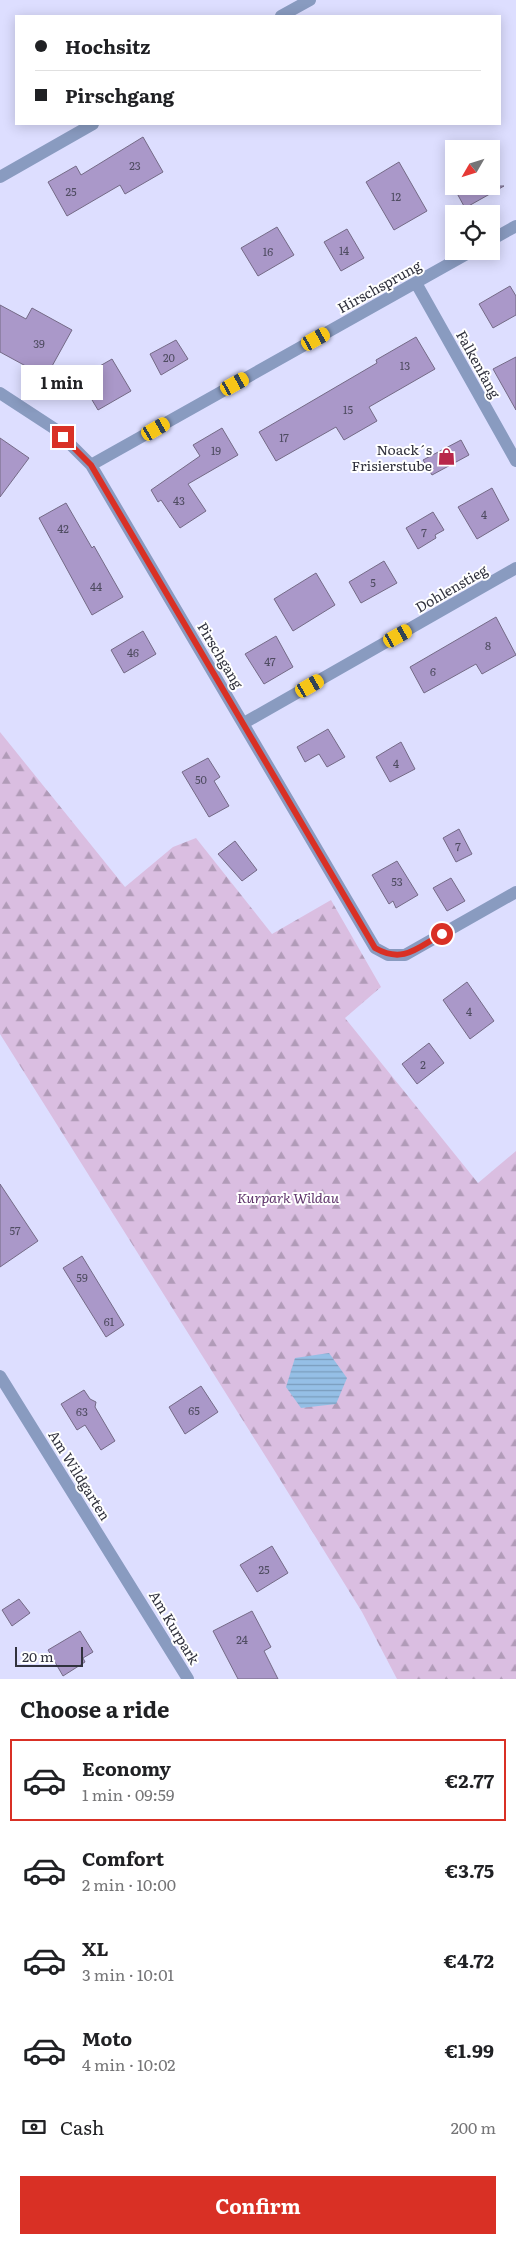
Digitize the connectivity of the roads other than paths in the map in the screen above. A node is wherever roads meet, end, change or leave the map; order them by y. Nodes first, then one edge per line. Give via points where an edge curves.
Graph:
1 (310, 0) edge
2 (283, 15) edge
3 (91, 125) edge
4 (0, 177) edge
5 (516, 226) edge
6 (500, 235) edge
7 (456, 260) edge
8 (416, 283) junction
9 (0, 393) edge
10 (516, 461) edge
11 (91, 465) junction
12 (516, 568) edge
13 (244, 724) junction
14 (516, 892) edge
15 (0, 1376) edge
16 (135, 1591) joint
17 (188, 1679) edge

1 - 2 street
3 - 4 street
5 - 6 street
7 - 8 street, Hirschsprung
8 - 10 street, Falkenfang
8 - 11 street, Hirschsprung
9 - 11 street, Pirschgang via 55,429
11 - 13 street, Pirschgang
12 - 13 street, Dohlenstieg
13 - 14 street, Pirschgang via 375,948 388,955 405,955
15 - 16 street, Am Wildgarten
16 - 17 street, Am Kurpark

